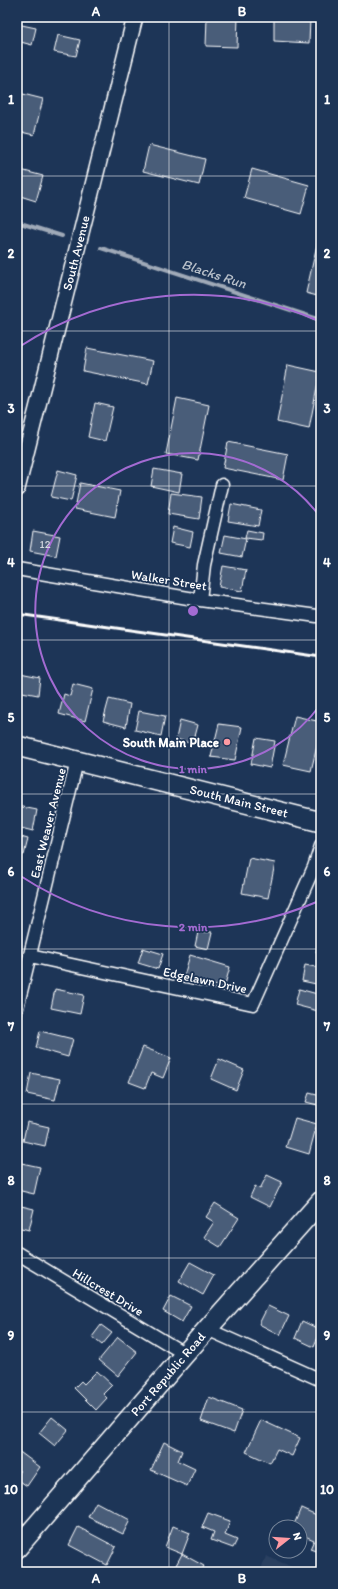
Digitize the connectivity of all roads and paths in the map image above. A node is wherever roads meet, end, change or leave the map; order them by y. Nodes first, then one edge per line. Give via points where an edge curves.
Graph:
1 (134, 17) edge
2 (222, 485) dead end
3 (17, 489) edge
4 (17, 569) edge
5 (200, 600) junction
6 (317, 616) dead end
7 (17, 746) edge
8 (77, 761) junction
9 (321, 822) edge
10 (321, 846) edge
11 (30, 956) junction
12 (18, 1002) edge
13 (321, 1202) edge
14 (17, 1253) edge
15 (207, 1329) junction
16 (185, 1354) junction
17 (321, 1380) edge
18 (17, 1548) edge

1 - 3 street, South Avenue
2 - 5 street via 204,565
4 - 5 street, Walker Street
5 - 6 street, Walker Street
7 - 8 main road, South Main Street
8 - 9 main road, South Main Street
8 - 11 street, East Weaver Avenue
10 - 11 street, Edgelawn Drive via 252,1004
11 - 12 street, East Weaver Avenue
13 - 15 main road, Port Republic Road
14 - 16 street, Hillcrest Drive
15 - 16 main road, Port Republic Road
15 - 17 street
16 - 18 main road, Port Republic Road

